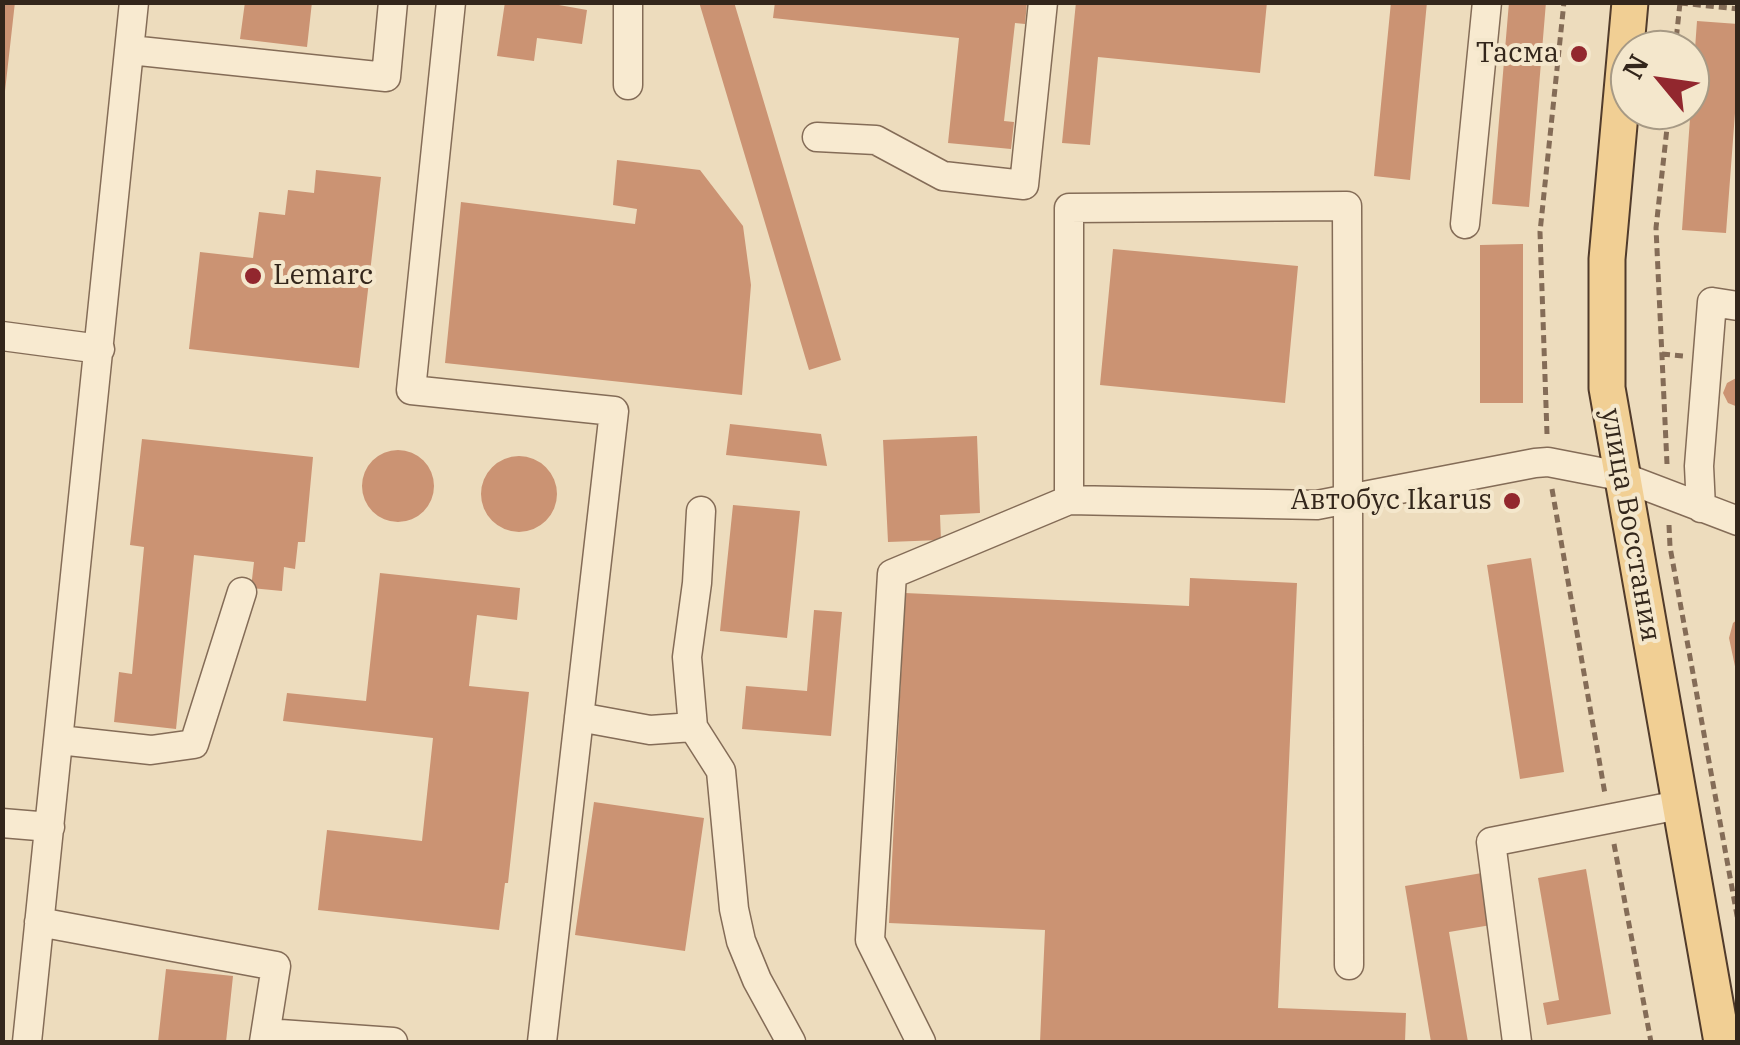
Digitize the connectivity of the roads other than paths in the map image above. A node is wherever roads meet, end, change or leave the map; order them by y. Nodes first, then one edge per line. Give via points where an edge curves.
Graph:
1 (134, 2) edge
2 (393, 2) edge
3 (451, 2) edge
4 (628, 2) edge
5 (1043, 2) edge
6 (1488, 2) edge
7 (1630, 2) edge
8 (130, 50) junction
9 (628, 86) dead end
10 (817, 137) dead end
11 (1464, 224) dead end
12 (1738, 306) edge
13 (2, 336) edge
14 (100, 349) junction
15 (1620, 476) junction
16 (1348, 499) junction
17 (1070, 500) junction
18 (1701, 508) junction
19 (701, 511) dead end
20 (1738, 521) edge
21 (242, 592) dead end
22 (579, 717) junction
23 (692, 727) junction
24 (59, 740) junction
25 (1679, 805) junction
26 (2, 823) edge
27 (50, 827) junction
28 (40, 922) junction
29 (1349, 964) dead end
30 (265, 1038) edge
31 (920, 1038) edge
32 (27, 1042) edge
33 (394, 1042) edge
34 (542, 1042) edge
35 (791, 1042) edge
36 (1518, 1042) edge
37 (1722, 1042) edge

1 - 8 street
2 - 8 street via 386,77
3 - 22 street via 411,390 614,411
4 - 9 street
5 - 10 street via 1024,185 943,176 876,140
6 - 11 street
7 - 15 main road, улица Восстания via 1607,264 1607,388
8 - 14 street
12 - 18 street via 1712,302
13 - 14 street
14 - 24 street
15 - 16 street via 1548,462
15 - 18 street
15 - 25 main road, улица Восстания
16 - 17 street via 1317,505
16 - 17 street via 1347,206 1068,208
16 - 29 street
17 - 31 street via 892,574 870,940
18 - 20 street
19 - 23 street via 688,658
21 - 24 street via 194,744 151,750
22 - 23 street via 650,730
22 - 34 street
23 - 35 street via 721,771 741,941
24 - 27 street
25 - 36 street via 1491,842
25 - 37 main road, улица Восстания
26 - 27 street
27 - 28 street
28 - 30 street via 276,966
28 - 32 street
30 - 33 street

